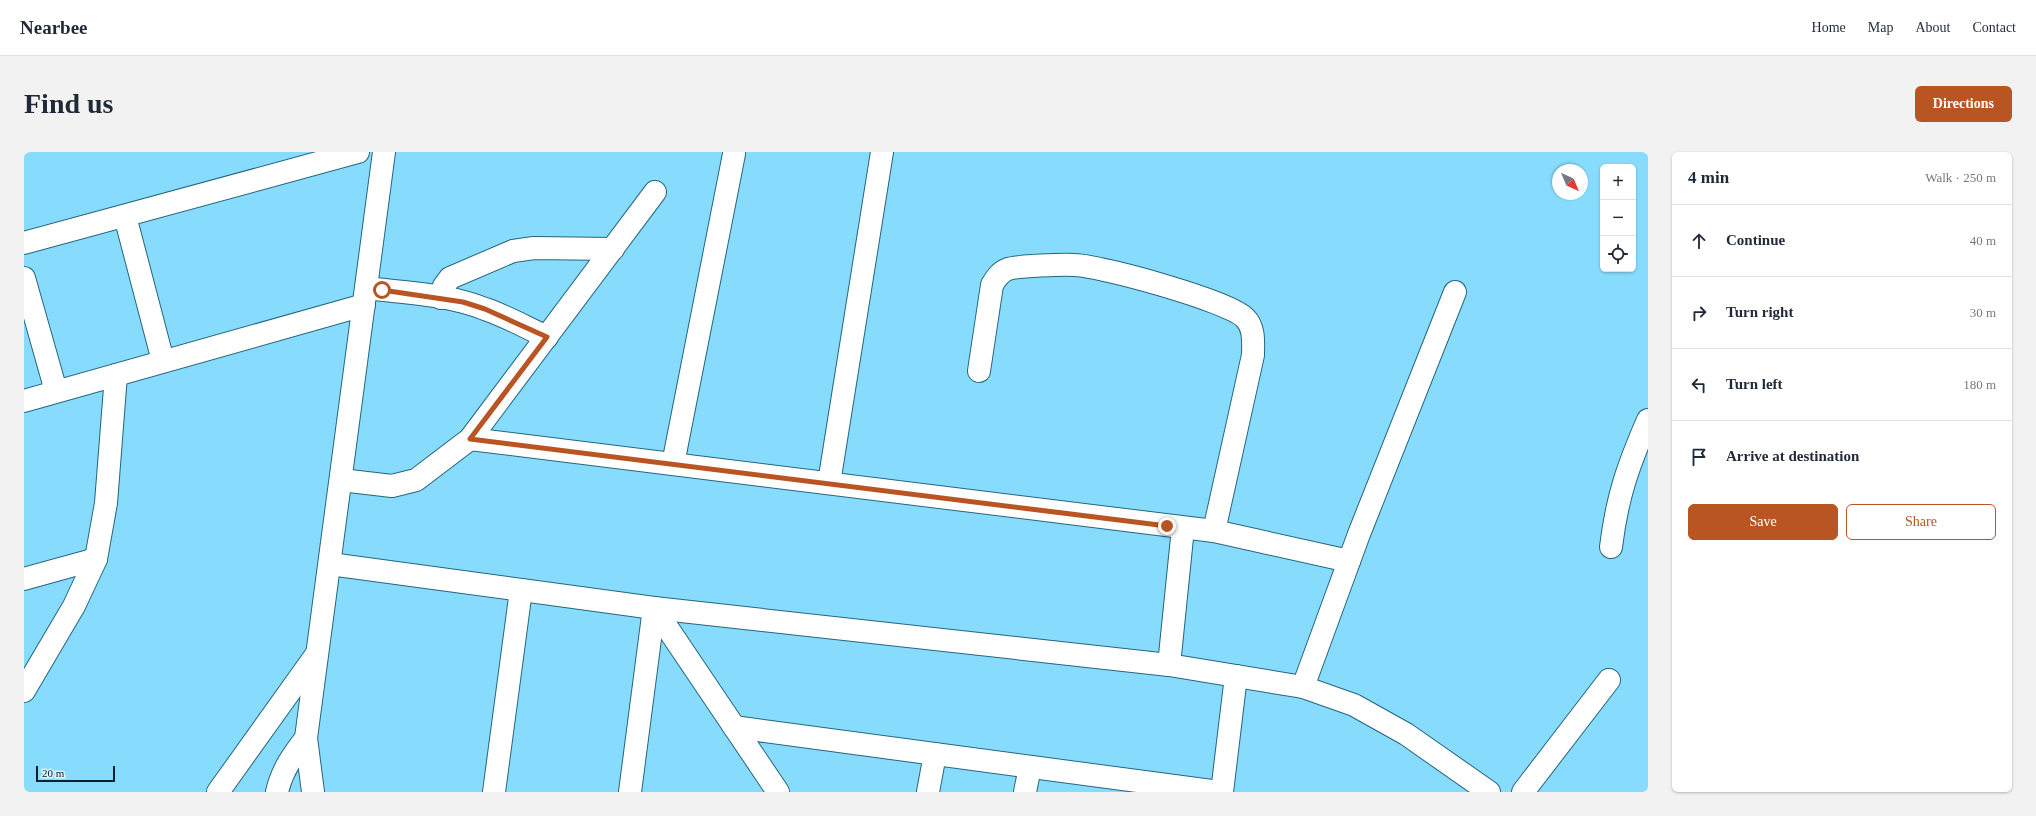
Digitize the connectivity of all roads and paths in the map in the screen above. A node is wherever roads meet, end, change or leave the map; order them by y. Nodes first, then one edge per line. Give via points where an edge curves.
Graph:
1 (358, 152) edge
2 (384, 152) edge
3 (882, 152) edge
4 (734, 154) dead end
5 (655, 192) dead end
6 (125, 216) junction
7 (24, 243) edge
8 (613, 249) junction
9 (24, 278) edge
10 (1455, 292) dead end
11 (365, 296) junction
12 (441, 298) junction
13 (547, 337) junction
14 (163, 361) junction
15 (979, 370) dead end
16 (116, 375) junction
17 (56, 392) junction
18 (24, 401) edge
19 (1648, 420) edge
20 (470, 439) junction
21 (672, 464) junction
22 (341, 480) junction
23 (829, 483) junction
24 (1183, 528) junction
25 (1214, 530) junction
26 (1611, 547) dead end
27 (96, 559) junction
28 (1349, 561) junction
29 (330, 564) junction
30 (24, 579) edge
31 (521, 590) junction
32 (654, 608) junction
33 (319, 652) junction
34 (1170, 664) junction
35 (1236, 676) junction
36 (1609, 680) dead end
37 (1303, 686) junction
38 (24, 690) edge
39 (734, 727) junction
40 (306, 738) junction
41 (935, 754) junction
42 (1030, 767) junction
43 (1113, 785) edge
44 (218, 792) edge
45 (277, 792) edge
46 (313, 792) edge
47 (494, 792) edge
48 (630, 792) edge
49 (778, 792) edge
50 (928, 792) edge
51 (1024, 792) edge
52 (1221, 792) edge
53 (1489, 792) edge
54 (1523, 792) edge

1 - 6 street
2 - 11 street
3 - 23 street
4 - 21 street
5 - 8 street
6 - 7 street
6 - 14 street
8 - 12 street via 534,248 513,251 450,278 444,286
8 - 13 street
9 - 17 street
10 - 28 street
11 - 12 street
11 - 14 street
11 - 22 street
12 - 13 street via 485,309
13 - 20 street
14 - 16 street
15 - 25 street via 992,285 999,274 1009,268 1075,265 1102,268 1232,308 1246,318 1253,334 1253,355
16 - 17 street
16 - 27 street via 106,503
17 - 18 street
19 - 26 street via 1628,464 1620,490
20 - 21 street
20 - 22 street via 416,480 392,486
21 - 23 street
22 - 29 street
23 - 24 street
24 - 25 street
24 - 34 street
25 - 28 street
27 - 30 street
27 - 38 street via 74,606
28 - 37 street
29 - 31 street
29 - 33 street
31 - 32 street
31 - 47 street
32 - 34 street
32 - 39 street
32 - 48 street
33 - 40 street
33 - 44 street
34 - 35 street
35 - 37 street
35 - 52 street
36 - 54 street
37 - 53 street via 1354,705 1406,734
39 - 41 street
39 - 49 street
40 - 45 street via 288,762
40 - 46 street
41 - 42 street
41 - 50 street
42 - 43 street
42 - 51 street
43 - 52 street

